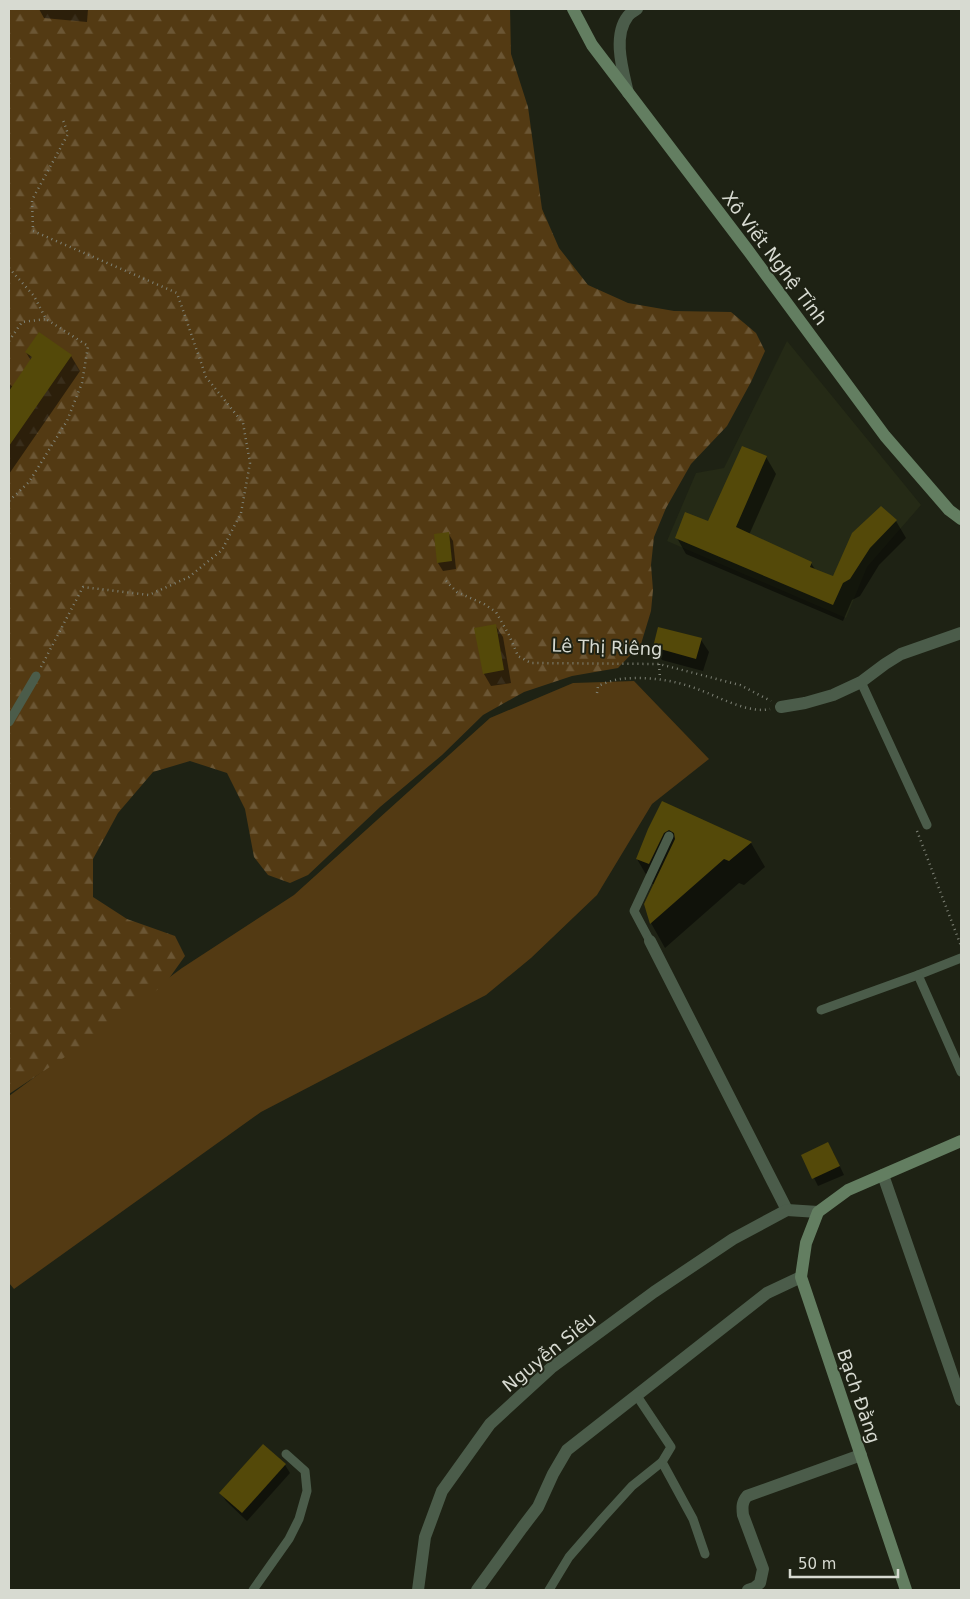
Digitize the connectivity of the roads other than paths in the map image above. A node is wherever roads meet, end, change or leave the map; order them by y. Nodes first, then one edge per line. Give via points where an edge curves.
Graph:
1 (573, 9) edge
2 (637, 9) edge
3 (628, 93) junction
4 (961, 519) edge
5 (961, 633) edge
6 (36, 676) road end
7 (862, 682) junction
8 (781, 707) road end
9 (9, 722) edge
10 (927, 825) road end
11 (669, 836) dead end
12 (650, 942) joint
13 (961, 958) edge
14 (918, 975) junction
15 (821, 1010) dead end
16 (961, 1072) edge
17 (961, 1141) edge
18 (883, 1175) junction
19 (788, 1210) junction
20 (818, 1212) junction
21 (801, 1277) junction
22 (637, 1396) junction
23 (961, 1400) edge
24 (286, 1454) dead end
25 (861, 1455) junction
26 (662, 1462) junction
27 (705, 1554) dead end
28 (253, 1590) edge
29 (418, 1590) edge
30 (477, 1590) edge
31 (549, 1590) edge
32 (748, 1590) edge
33 (906, 1590) edge

1 - 3 main road, Xô Viết Nghệ Tỉnh via 592,45
2 - 3 street via 627,16 619,45
3 - 4 main road, Xô Viết Nghệ Tỉnh via 884,436 949,510
5 - 7 street via 901,654
6 - 9 lane
7 - 8 street via 833,695
7 - 10 lane
11 - 12 lane via 634,911
12 - 19 street
13 - 14 lane
14 - 15 lane
14 - 16 lane
17 - 18 main road
18 - 20 main road via 848,1190
18 - 23 street
19 - 20 street
19 - 29 street, Nguyễn Siêu via 733,1239 654,1292 551,1368 490,1424 442,1490 425,1538
20 - 21 main road, Bạch Đằng via 806,1244
21 - 22 street via 767,1294
21 - 25 main road, Bạch Đằng
22 - 26 lane via 671,1447
22 - 30 street via 567,1450 538,1508
24 - 28 lane via 305,1471 307,1491 289,1539
25 - 32 street via 747,1496 743,1501 743,1515 763,1569 760,1583
25 - 33 main road, Bạch Đằng
26 - 27 lane via 694,1519
26 - 31 lane via 632,1486 602,1519 569,1557

